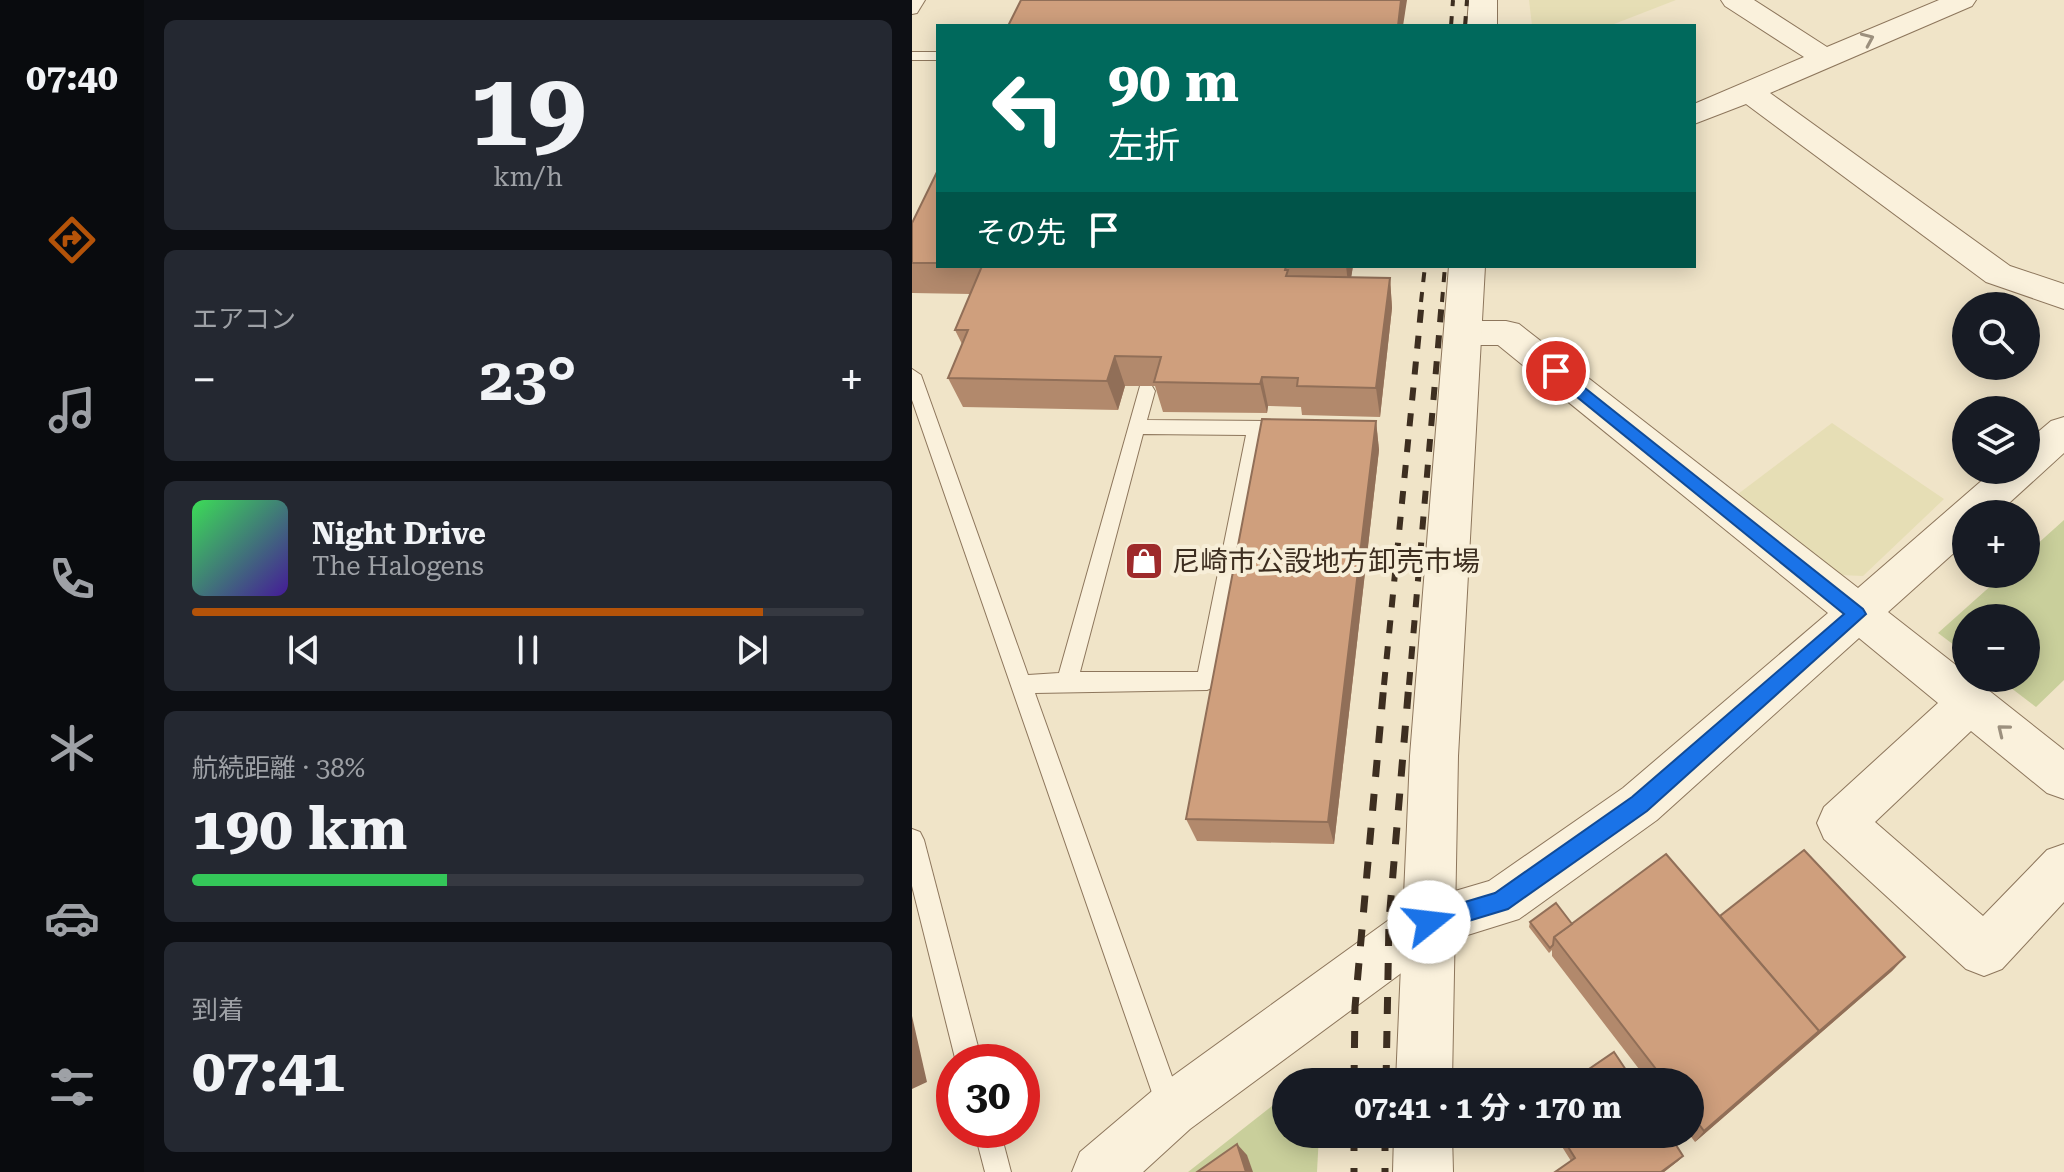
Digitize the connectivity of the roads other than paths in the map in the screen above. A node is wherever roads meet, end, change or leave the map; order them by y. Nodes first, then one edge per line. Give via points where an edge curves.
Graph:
1 (918, 0) edge
2 (1483, 0) edge
3 (1735, 0) edge
4 (1962, 0) edge
5 (912, 10) edge
6 (1482, 24) edge
7 (912, 56) edge
8 (936, 56) edge
9 (1824, 58) junction
10 (1748, 91) junction
11 (1696, 114) edge
12 (1467, 268) edge
13 (2064, 297) edge
14 (1463, 333) junction
15 (912, 375) edge
16 (1146, 391) edge
17 (1136, 427) junction
18 (1256, 428) junction
19 (1281, 428) edge
20 (2064, 431) edge
21 (2040, 452) edge
22 (2004, 484) edge
23 (1986, 500) edge
24 (1952, 530) edge
25 (1857, 614) junction
26 (1067, 681) junction
27 (1021, 685) junction
28 (1970, 703) junction
29 (2064, 778) edge
30 (912, 840) edge
31 (2064, 867) edge
32 (1429, 922) junction
33 (964, 1044) edge
34 (1424, 1068) edge
35 (1171, 1110) junction
36 (992, 1148) edge
37 (1423, 1148) edge
38 (998, 1172) edge
39 (1100, 1172) edge
40 (1423, 1172) edge

1 - 5 lane
2 - 6 street
3 - 9 street
9 -> 4 street via 1900,14
7 - 8 lane
9 - 10 street
10 - 11 street
10 - 13 street via 1998,274
12 - 14 street
14 - 25 street via 1506,333
14 - 32 street via 1434,756
15 - 27 lane
16 - 17 lane
17 - 18 lane
17 - 26 lane
18 - 19 lane
18 - 26 lane via 1207,681
20 - 21 street
22 - 23 street
24 - 25 street
25 - 28 street
25 - 32 street via 1640,804 1501,902
26 - 27 lane
27 - 35 lane
29 -> 28 street
28 - 31 street via 1841,823 1984,951
30 - 33 lane
32 - 34 street
32 - 35 street
35 - 39 street
36 - 38 lane
37 - 40 street

